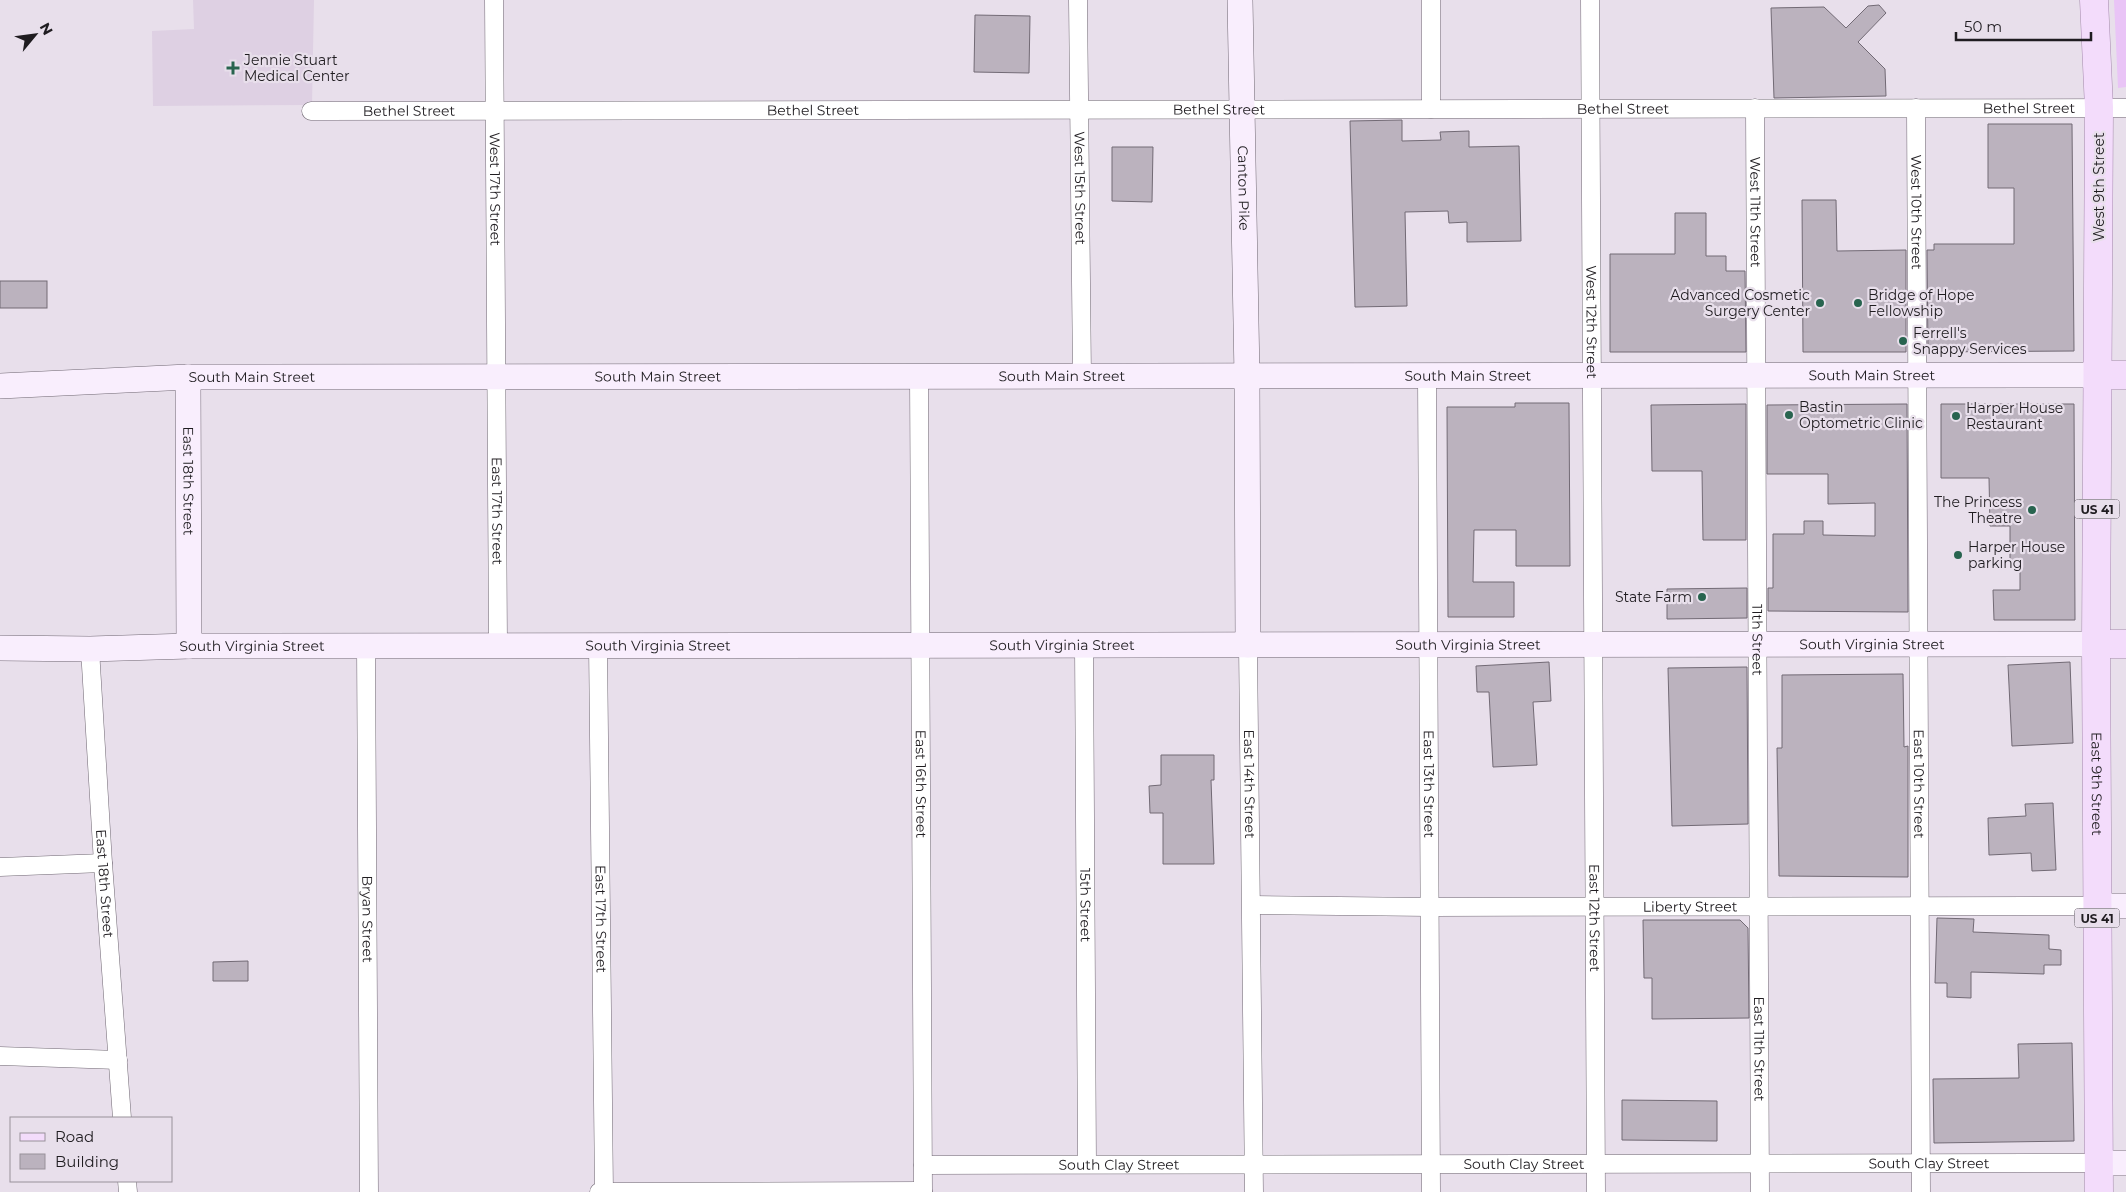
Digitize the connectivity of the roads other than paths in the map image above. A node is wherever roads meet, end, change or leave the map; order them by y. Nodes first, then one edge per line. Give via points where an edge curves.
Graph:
1 (494, 0) edge
2 (1078, 0) edge
3 (1240, 0) edge
4 (1431, 0) edge
5 (1590, 0) edge
6 (2094, 0) edge
7 (1755, 108) junction
8 (1916, 108) junction
9 (2113, 108) edge
10 (1242, 109) junction
11 (1431, 109) junction
12 (1591, 109) junction
13 (495, 110) junction
14 (1079, 110) junction
15 (311, 111) dead end
16 (1917, 375) junction
17 (2098, 375) junction
18 (2126, 375) edge
19 (919, 376) junction
20 (1082, 376) junction
21 (1247, 376) junction
22 (1427, 376) junction
23 (1593, 376) junction
24 (1756, 376) junction
25 (188, 377) junction
26 (496, 377) junction
27 (0, 386) edge
28 (1428, 644) junction
29 (1594, 644) junction
30 (1758, 644) junction
31 (1919, 644) junction
32 (2096, 644) junction
33 (2126, 644) edge
34 (366, 645) junction
35 (498, 645) junction
36 (598, 645) junction
37 (920, 645) junction
38 (1084, 645) junction
39 (1248, 645) junction
40 (189, 646) junction
41 (0, 648) edge
42 (90, 649) junction
43 (103, 862) junction
44 (0, 867) edge
45 (1252, 905) junction
46 (1920, 906) junction
47 (2097, 906) junction
48 (2126, 906) edge
49 (1430, 907) junction
50 (1595, 907) junction
51 (1759, 907) junction
52 (0, 1056) edge
53 (118, 1060) junction
54 (122, 1117) edge
55 (1921, 1163) junction
56 (2099, 1163) junction
57 (2126, 1163) edge
58 (1087, 1164) junction
59 (1254, 1164) junction
60 (1431, 1164) junction
61 (1597, 1164) junction
62 (1760, 1164) junction
63 (923, 1165) junction
64 (923, 1191) edge
65 (369, 1192) edge
66 (599, 1192) edge
67 (604, 1192) edge
68 (1254, 1192) edge
69 (1431, 1192) edge
70 (1596, 1192) edge
71 (1760, 1192) edge
72 (1921, 1192) edge
73 (2099, 1192) edge

1 - 13 street, West 17th Street
2 - 14 street, West 15th Street
3 - 10 main road, Canton Pike
4 - 11 street
5 - 12 street, West 12th Street
6 - 9 main road, West 9th Street
7 - 8 street, Bethel Street
7 - 12 street, Bethel Street
7 - 24 street, West 11th Street
8 - 9 street, Bethel Street
8 - 16 street, West 10th Street
9 - 17 main road, West 9th Street
10 - 11 street, Bethel Street
10 - 14 street, Bethel Street
10 - 21 main road, Canton Pike
11 - 12 street, Bethel Street
12 - 23 street, West 12th Street
13 - 14 street, Bethel Street
13 - 15 street, Bethel Street
13 - 26 street, West 17th Street
14 - 20 street, West 15th Street
16 - 17 main road, South Main Street
16 - 24 main road, South Main Street
16 - 31 street, East 10th Street
17 - 18 main road, South Main Street
17 - 32 main road, East 9th Street / US 41
19 - 20 main road, South Main Street
19 - 26 main road, South Main Street
19 - 37 street, East 16th Street
20 - 21 main road, South Main Street
21 - 22 main road, South Main Street
21 - 39 main road, East 14th Street
22 - 23 main road, South Main Street
22 - 28 street, East 13th Street
23 - 24 main road, South Main Street
23 - 29 street, West 12th Street
24 - 30 street, 11th Street
25 - 26 main road, South Main Street
25 - 27 main road, South Main Street
25 - 40 main road, East 18th Street
26 - 35 street, East 17th Street
28 - 29 main road, South Virginia Street
28 - 39 main road, South Virginia Street
28 - 49 street, East 13th Street
29 - 30 main road, South Virginia Street
29 - 50 street, East 12th Street
30 - 31 main road, South Virginia Street
30 - 51 street, 11th Street
31 - 32 main road, South Virginia Street
31 - 46 street, East 10th Street
32 - 33 main road, South Virginia Street
32 - 47 main road, East 9th Street / US 41
34 - 35 main road, South Virginia Street
34 - 40 main road, South Virginia Street
34 - 65 street, Bryan Street
35 - 36 main road, South Virginia Street
36 - 37 main road, South Virginia Street
36 - 67 street, East 17th Street
37 - 38 main road, South Virginia Street
37 - 63 street, East 16th Street
38 - 39 main road, South Virginia Street
38 - 58 street, 15th Street
39 - 45 street, East 14th Street
40 - 42 main road, South Virginia Street
41 - 42 main road, South Virginia Street
42 - 43 street, East 18th Street
43 - 44 street
43 - 53 street, East 18th Street
45 - 49 street, Liberty Street
45 - 59 street, East 14th Street
46 - 47 street, Liberty Street
46 - 51 street, Liberty Street
46 - 55 street, East 10th Street
47 - 48 main road, Liberty Street
47 - 56 main road, East 9th Street / US 41
49 - 50 street, Liberty Street
49 - 60 street, East 13th Street
50 - 51 street, Liberty Street
50 - 61 street, East 12th Street
51 - 62 street, East 11th Street
52 - 53 street
53 - 54 street, East 18th Street
55 - 56 street, South Clay Street
55 - 62 street, South Clay Street
55 - 72 street, East 10th Street
56 - 57 main road, South Clay Street
56 - 73 main road, East 9th Street / US 41
58 - 59 street, South Clay Street
58 - 63 street, South Clay Street
59 - 60 street, South Clay Street
59 - 68 street, East 14th Street
60 - 61 street, South Clay Street
60 - 69 street, East 13th Street
61 - 62 street, South Clay Street
61 - 70 street, East 12th Street
62 - 71 street, East 11th Street
63 - 64 street, East 16th Street
64 - 67 street
66 - 67 street

